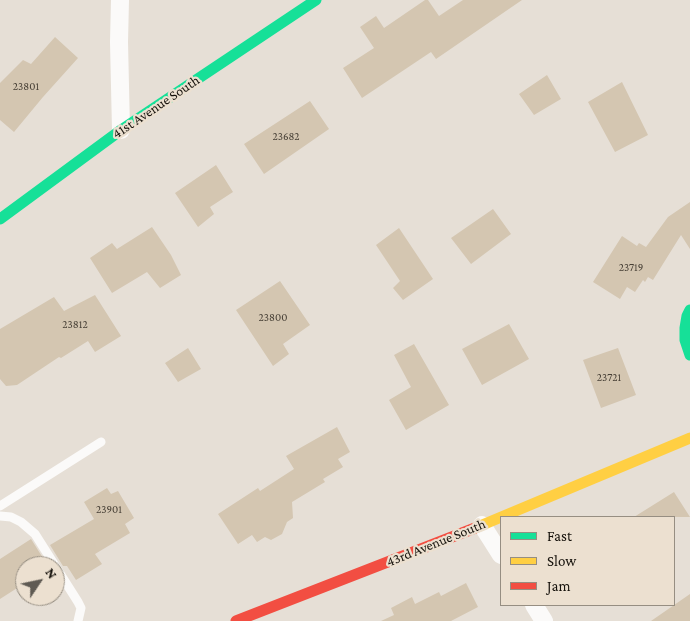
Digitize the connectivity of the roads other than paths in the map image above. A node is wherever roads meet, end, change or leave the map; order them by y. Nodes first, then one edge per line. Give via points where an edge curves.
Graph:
1 (120, 0) edge
2 (316, 0) edge
3 (121, 130) junction
4 (0, 219) edge
5 (690, 310) edge
6 (690, 354) edge
7 (690, 438) edge
8 (101, 442) dead end
9 (0, 506) edge
10 (0, 516) edge
11 (501, 516) edge
12 (500, 517) edge
13 (482, 524) junction
14 (500, 553) edge
15 (535, 606) edge
16 (78, 621) edge
17 (236, 621) edge
18 (544, 621) edge

1 - 3 street
2 - 3 street, 41st Avenue South
3 - 4 street, 41st Avenue South
5 - 6 street via 685,340
7 - 11 street, 43rd Avenue South
8 - 9 lane
10 - 16 lane via 21,522 35,534 81,608
12 - 13 street, 43rd Avenue South
13 - 14 street
13 - 17 street, 43rd Avenue South
15 - 18 street

